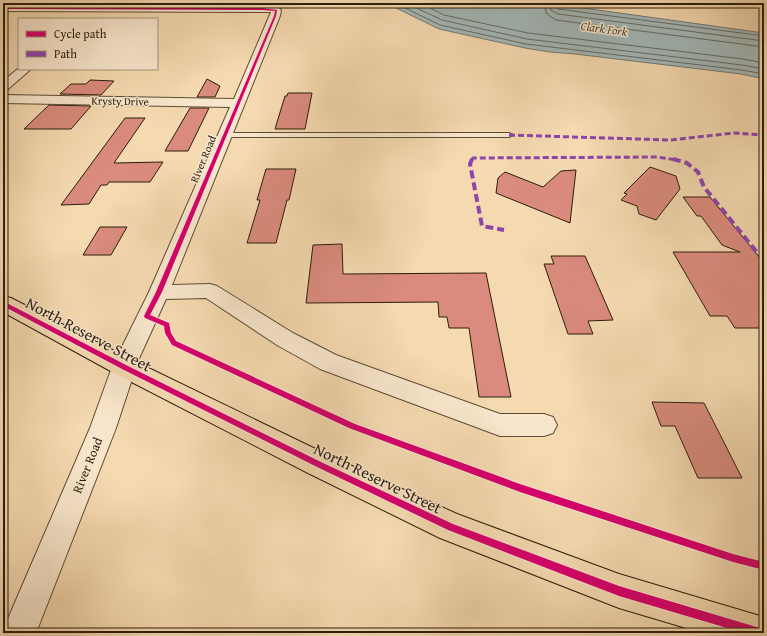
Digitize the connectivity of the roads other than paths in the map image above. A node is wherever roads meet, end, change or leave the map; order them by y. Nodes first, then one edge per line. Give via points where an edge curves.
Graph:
1 (101, 6) edge
2 (3, 8) edge
3 (86, 18) edge
4 (24, 70) edge
5 (3, 87) edge
6 (3, 99) edge
7 (238, 103) junction
8 (225, 135) junction
9 (509, 135) dead end
10 (159, 292) junction
11 (3, 303) edge
12 (124, 368) junction
13 (544, 425) dead end
14 (19, 633) edge
15 (760, 633) edge

1 - 2 street
1 - 3 street
1 - 7 street, River Road via 276,10
4 - 5 street
6 - 7 street, Krysty Drive
7 - 8 street, River Road
8 - 9 lane
8 - 10 street, River Road
10 - 12 street, River Road
10 - 13 street via 210,291 285,339 328,362 500,425
11 - 12 highway, North Reserve Street
12 - 14 street, River Road
12 - 15 highway, North Reserve Street via 451,527 619,591

